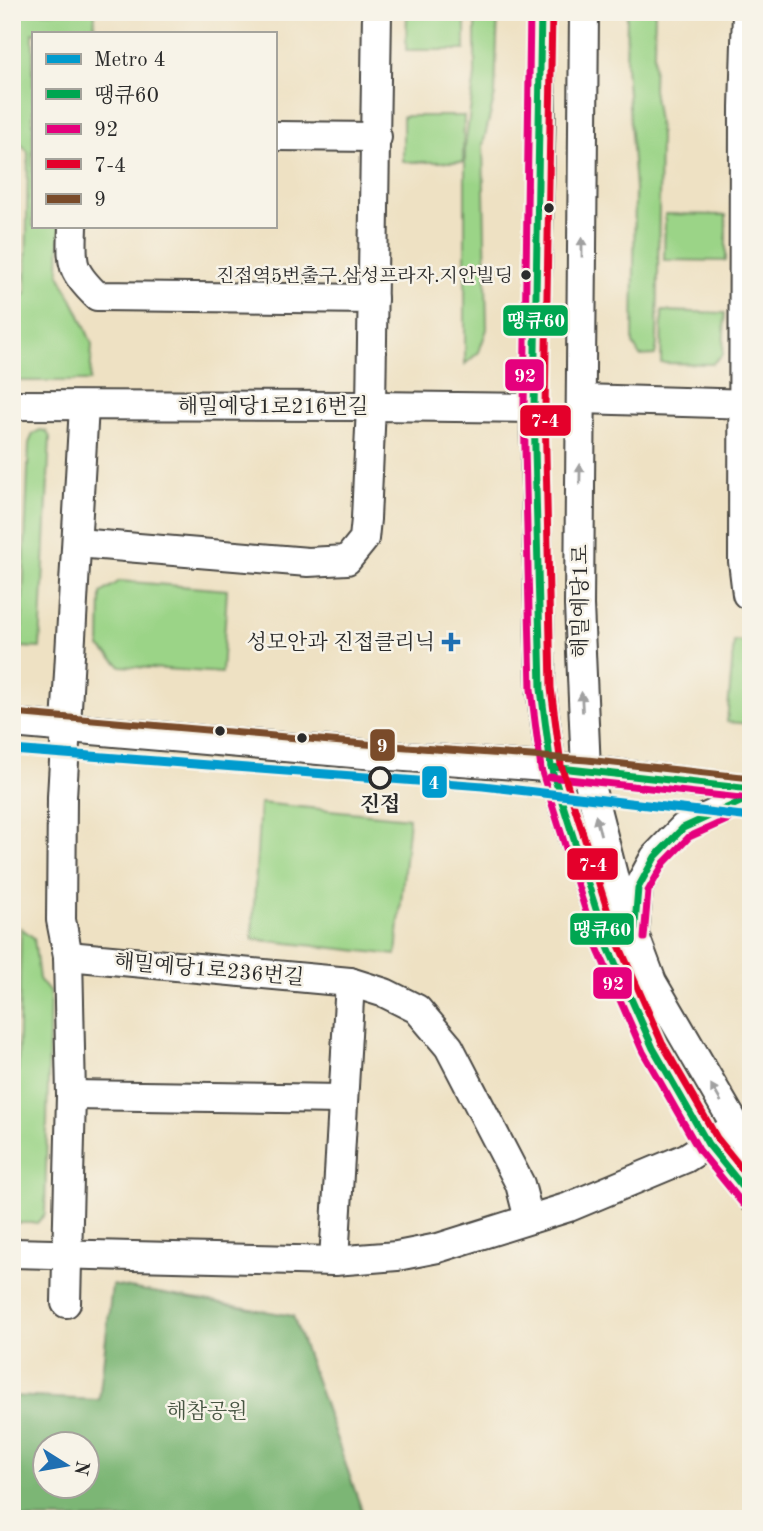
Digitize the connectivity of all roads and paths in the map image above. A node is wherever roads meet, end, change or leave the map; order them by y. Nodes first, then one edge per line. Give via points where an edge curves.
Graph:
1 (377, 12) edge
2 (541, 12) edge
3 (584, 12) edge
4 (747, 12) edge
5 (747, 107) edge
6 (276, 136) edge
7 (377, 137) junction
8 (73, 228) edge
9 (748, 255) edge
10 (373, 299) junction
11 (581, 399) junction
12 (747, 403) edge
13 (12, 405) edge
14 (371, 406) junction
15 (84, 407) junction
16 (534, 408) junction
17 (77, 542) junction
18 (751, 596) edge
19 (12, 723) edge
20 (65, 728) junction
21 (551, 767) junction
22 (586, 770) junction
23 (751, 789) edge
24 (751, 797) edge
25 (634, 937) junction
26 (68, 956) junction
27 (350, 982) junction
28 (71, 1095) junction
29 (342, 1099) junction
30 (743, 1123) edge
31 (708, 1144) junction
32 (751, 1152) edge
33 (751, 1197) edge
34 (529, 1219) junction
35 (12, 1253) edge
36 (67, 1254) junction
37 (334, 1261) junction
38 (66, 1303) dead end

1 - 7 street
2 - 16 street, 해밀예당1로
11 -> 3 street, 해밀예당1로
4 - 5 street
5 - 9 street
6 - 7 street
7 - 10 street
8 - 10 street via 72,263 97,296
9 - 12 street
10 - 14 street
11 - 12 street
22 -> 11 street, 해밀예당1로 via 579,605
12 - 18 street via 743,561
13 - 15 street, 해밀예당1로216번길
14 - 15 street, 해밀예당1로216번길
14 - 16 street, 해밀예당1로216번길
14 - 17 street via 364,539 347,560 308,562
15 - 17 street
16 - 21 street, 해밀예당1로 via 541,689
17 - 20 street
19 - 20 street
20 - 21 street
20 - 26 street via 61,920
21 - 22 street
21 - 31 street, 해밀예당1로 via 608,947 653,1048
22 - 23 street
25 -> 22 street, 해밀예당1로
24 - 25 street via 683,828 655,857 638,888
30 -> 25 street, 해밀예당1로 via 652,982
26 - 27 street, 해밀예당1로236번길
26 - 28 street
27 - 29 street
27 - 34 street, 해밀예당1로236번길 via 417,1009 449,1047 520,1184
28 - 29 street
28 - 36 street
29 - 37 street
30 - 31 street
30 - 32 street, 해밀예당1로
31 - 33 street, 해밀예당1로
31 - 34 street via 639,1178
34 - 37 street via 438,1248
35 - 36 street
36 - 37 street
36 - 38 street

